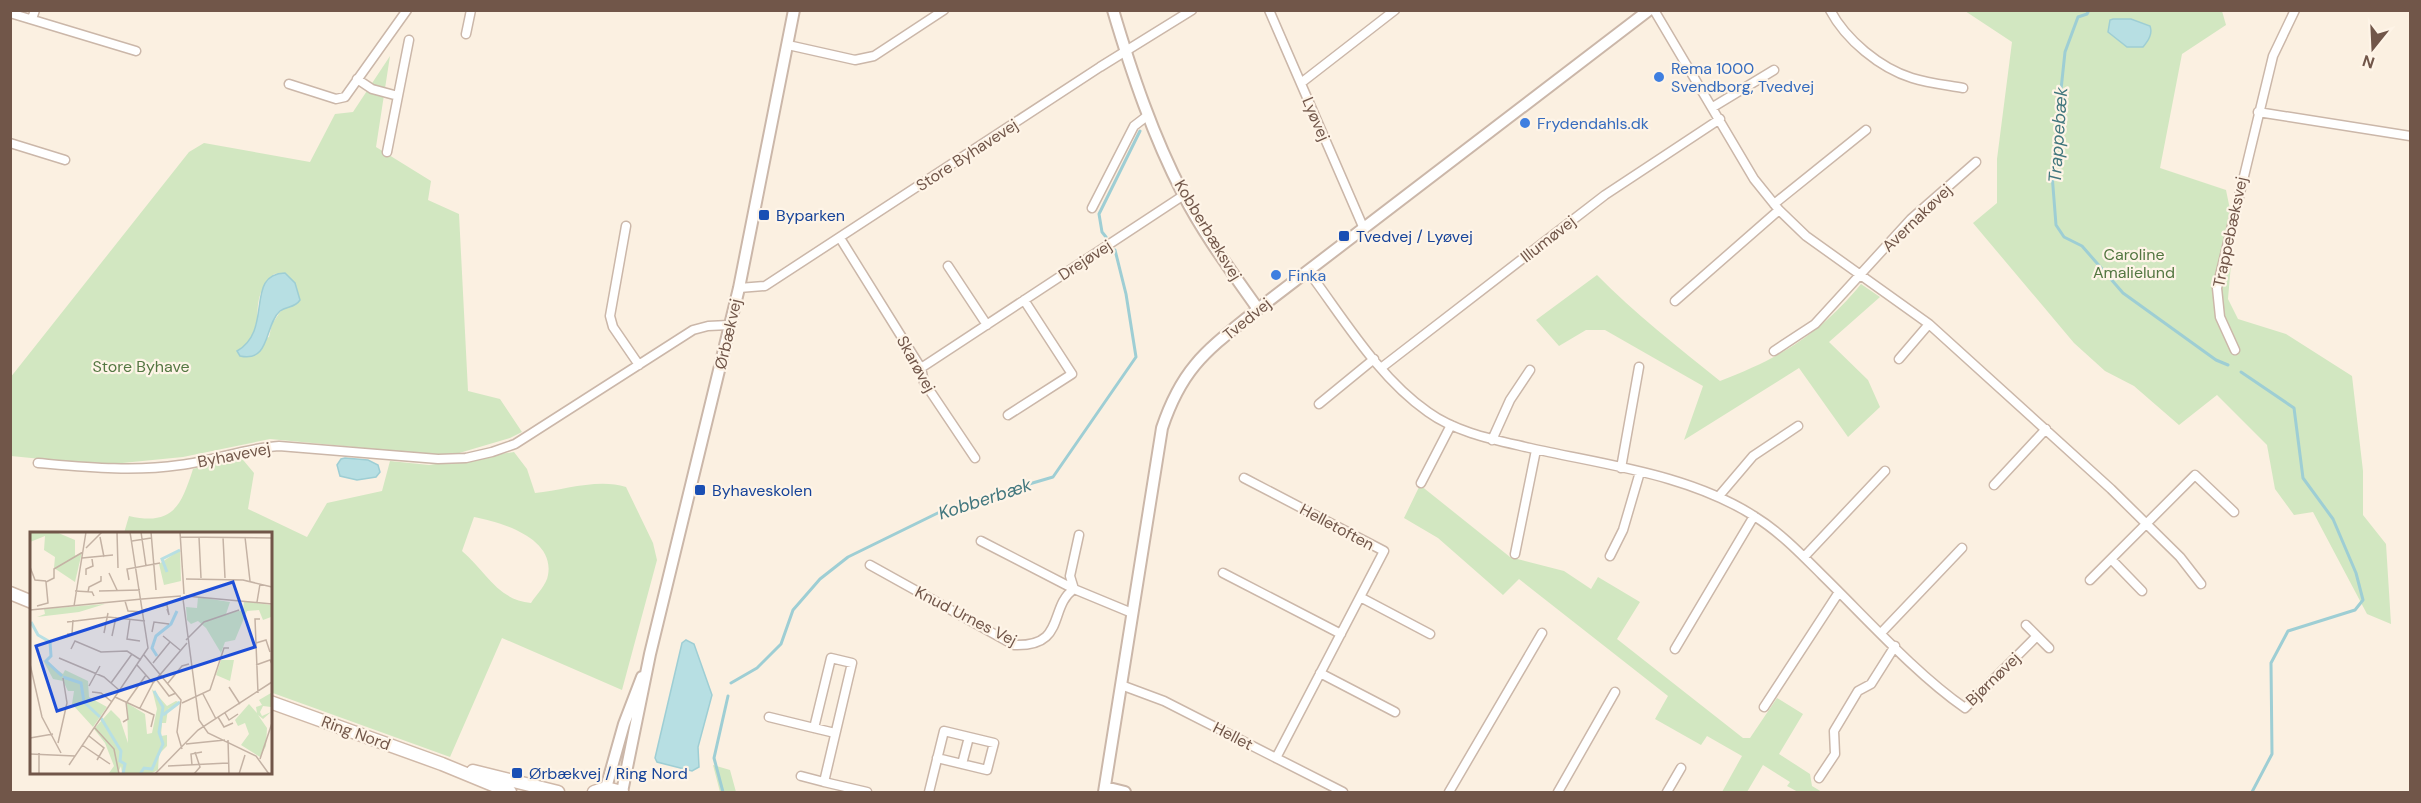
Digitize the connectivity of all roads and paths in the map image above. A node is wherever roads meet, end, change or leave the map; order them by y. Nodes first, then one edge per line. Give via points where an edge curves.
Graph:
1 (406, 10) edge
2 (471, 10) edge
3 (794, 10) edge
4 (944, 10) edge
5 (1113, 10) edge
6 (1192, 10) edge
7 (1269, 10) edge
8 (1395, 10) edge
9 (1649, 10) edge
10 (1654, 10) edge
11 (2295, 10) edge
12 (1835, 12) edge
13 (10, 13) edge
14 (34, 15) edge
15 (466, 34) dead end
16 (409, 40) dead end
17 (788, 45) junction
18 (136, 51) dead end
19 (1126, 52) junction
20 (1774, 70) dead end
21 (357, 79) junction
22 (1301, 83) junction
23 (289, 84) dead end
24 (1963, 88) dead end
25 (398, 96) junction
26 (1713, 106) junction
27 (2258, 112) junction
28 (1147, 116) junction
29 (1720, 119) junction
30 (1866, 130) dead end
31 (2410, 136) edge
32 (10, 143) edge
33 (387, 152) dead end
34 (65, 160) dead end
35 (1976, 162) dead end
36 (1184, 195) junction
37 (1776, 207) junction
38 (1092, 208) dead end
39 (626, 226) dead end
40 (1364, 229) junction
41 (840, 238) junction
42 (948, 266) dead end
43 (1308, 271) junction
44 (1860, 276) junction
45 (739, 288) junction
46 (1024, 300) junction
47 (1675, 301) dead end
48 (1258, 309) junction
49 (1929, 324) junction
50 (729, 325) junction
51 (987, 325) junction
52 (2235, 350) dead end
53 (1774, 351) dead end
54 (1374, 359) junction
55 (1899, 359) dead end
56 (639, 364) junction
57 (1639, 367) dead end
58 (921, 368) junction
59 (1381, 368) junction
60 (1530, 370) dead end
61 (1319, 404) dead end
62 (1008, 415) dead end
63 (1452, 425) junction
64 (1798, 426) dead end
65 (2046, 429) junction
66 (1492, 440) junction
67 (1536, 450) junction
68 (975, 458) dead end
69 (38, 463) dead end
70 (1621, 468) junction
71 (1885, 471) dead end
72 (1640, 472) junction
73 (1244, 478) dead end
74 (1421, 483) dead end
75 (1994, 484) dead end
76 (1719, 496) junction
77 (2234, 512) dead end
78 (1754, 516) junction
79 (2147, 523) junction
80 (1079, 535) dead end
81 (981, 541) dead end
82 (1962, 549) dead end
83 (1515, 554) dead end
84 (1610, 556) dead end
85 (1804, 557) junction
86 (2111, 559) junction
87 (870, 565) dead end
88 (1223, 573) dead end
89 (2090, 580) dead end
90 (2201, 584) dead end
91 (1074, 590) junction
92 (1839, 591) junction
93 (2142, 591) dead end
94 (13, 594) edge
95 (1360, 597) junction
96 (30, 601) edge
97 (1132, 613) junction
98 (2026, 625) dead end
99 (1542, 633) dead end
100 (1881, 633) junction
101 (1341, 634) junction
102 (1430, 634) dead end
103 (2037, 636) junction
104 (1895, 646) junction
105 (2049, 648) dead end
106 (1675, 649) dead end
107 (650, 654) junction
108 (1320, 673) junction
109 (1121, 685) junction
110 (1615, 692) dead end
111 (272, 703) edge
112 (1764, 707) dead end
113 (1395, 711) dead end
114 (769, 717) dead end
115 (814, 728) junction
116 (835, 733) junction
117 (969, 736) junction
118 (937, 758) junction
119 (1276, 758) junction
120 (442, 764) junction
121 (962, 764) junction
122 (1681, 768) dead end
123 (801, 776) dead end
124 (1819, 778) dead end
125 (824, 782) junction
126 (600, 790) edge
127 (1104, 790) edge
128 (510, 792) edge
129 (558, 792) edge
130 (622, 792) edge
131 (867, 792) edge
132 (929, 792) edge
133 (1125, 792) edge
134 (1343, 792) edge
135 (1449, 792) edge
136 (1558, 792) edge
137 (1667, 792) edge

1 - 21 street
2 - 15 street
3 - 17 street, Ørbækvej
4 - 17 street via 874,56 855,60
5 - 19 street, Kobberbæksvej
6 - 19 street, Store Byhavevej
7 - 22 street, Lyøvej
8 - 22 street
9 - 40 street, Tvedvej
10 - 26 street
11 - 27 street, Trappebæksvej via 2273,56
12 - 24 street via 1860,47 1883,64 1911,78
13 - 14 street
14 - 18 street
16 - 25 street
17 - 45 street, Ørbækvej
19 - 28 street, Kobberbæksvej
19 - 41 street, Store Byhavevej
20 - 26 street
21 - 23 street via 345,97 336,99
21 - 25 street via 372,89
22 - 40 street, Lyøvej
25 - 33 street
26 - 29 street
27 - 31 street
27 - 52 street, Trappebæksvej via 2217,288 2220,317
28 - 36 street, Kobberbæksvej
28 - 38 street via 1134,126
29 - 37 street via 1754,179
29 - 59 street, Illumøvej via 1605,195
30 - 37 street
32 - 34 street
35 - 44 street, Avernakøvej via 1911,219
36 - 46 street, Drejøvej
36 - 48 street, Kobberbæksvej
37 - 44 street via 1806,236
37 - 47 street
39 - 56 street via 610,316 613,327
40 - 43 street, Tvedvej
41 - 45 street, Store Byhavevej via 765,286
41 - 58 street, Skarøvej
42 - 51 street
43 - 48 street, Tvedvej
43 - 54 street, Bjørnøvej
44 - 49 street
44 - 53 street, Avernakøvej via 1815,324
45 - 50 street, Ørbækvej
46 - 51 street, Drejøvej
46 - 62 street via 1072,374
48 - 97 street, Tvedvej via 1188,372 1172,400 1162,428
49 - 55 street
49 - 65 street
50 - 56 street via 693,330
50 - 107 street, Ørbækvej
51 - 58 street, Drejøvej
54 - 59 street, Bjørnøvej
54 - 61 street
56 - 69 street, Byhavevej via 515,444 466,458 279,446 254,447 179,466 103,469
57 - 70 street
58 - 68 street, Skarøvej via 924,382
59 - 63 street, Bjørnøvej via 1408,398
60 - 66 street via 1510,400
63 - 66 street, Bjørnøvej
63 - 74 street
64 - 76 street via 1753,456
65 - 75 street
65 - 79 street
66 - 67 street, Bjørnøvej
67 - 70 street, Bjørnøvej
67 - 83 street
70 - 72 street, Bjørnøvej
71 - 85 street
72 - 76 street, Bjørnøvej
72 - 84 street via 1626,522
73 - 95 street, Helletoften via 1384,551
76 - 78 street, Bjørnøvej
77 - 79 street via 2195,475
78 - 85 street, Bjørnøvej
78 - 106 street
79 - 86 street
79 - 90 street
80 - 91 street via 1070,576
81 - 91 street
82 - 100 street
85 - 92 street, Bjørnøvej
86 - 89 street
86 - 93 street
87 - 91 street, Knud Urnes Vej via 1014,645 1027,646 1043,640
88 - 101 street
91 - 97 street
92 - 100 street, Bjørnøvej
92 - 112 street
94 - 96 main road
95 - 101 street, Helletoften
95 - 102 street
97 - 109 street, Tvedvej
98 - 103 street
99 - 135 street
100 - 104 street, Bjørnøvej
101 - 108 street, Helletoften
103 - 104 street, Bjørnøvej via 1965,708
103 - 105 street
104 - 124 street via 1871,684 1858,691 1834,731 1835,754
107 - 126 street, Ørbækvej
107 - 130 street, Ørbækvej
108 - 113 street
108 - 119 street, Helletoften
109 - 119 street, Hellet via 1164,701
109 - 127 street, Tvedvej
110 - 136 street
111 - 120 main road, Ring Nord
114 - 115 street
115 - 116 street
115 - 116 street via 831,658 852,663
116 - 125 street
117 - 118 street via 944,730
117 - 121 street
117 - 121 street via 994,742 987,770
118 - 121 street
118 - 132 street
119 - 134 street, Hellet
120 - 128 main road, Ring Nord
120 - 129 main road, Ring Nord
122 - 137 street
123 - 125 street
125 - 131 street
126 - 130 main road
127 - 133 street, Tvedvej

